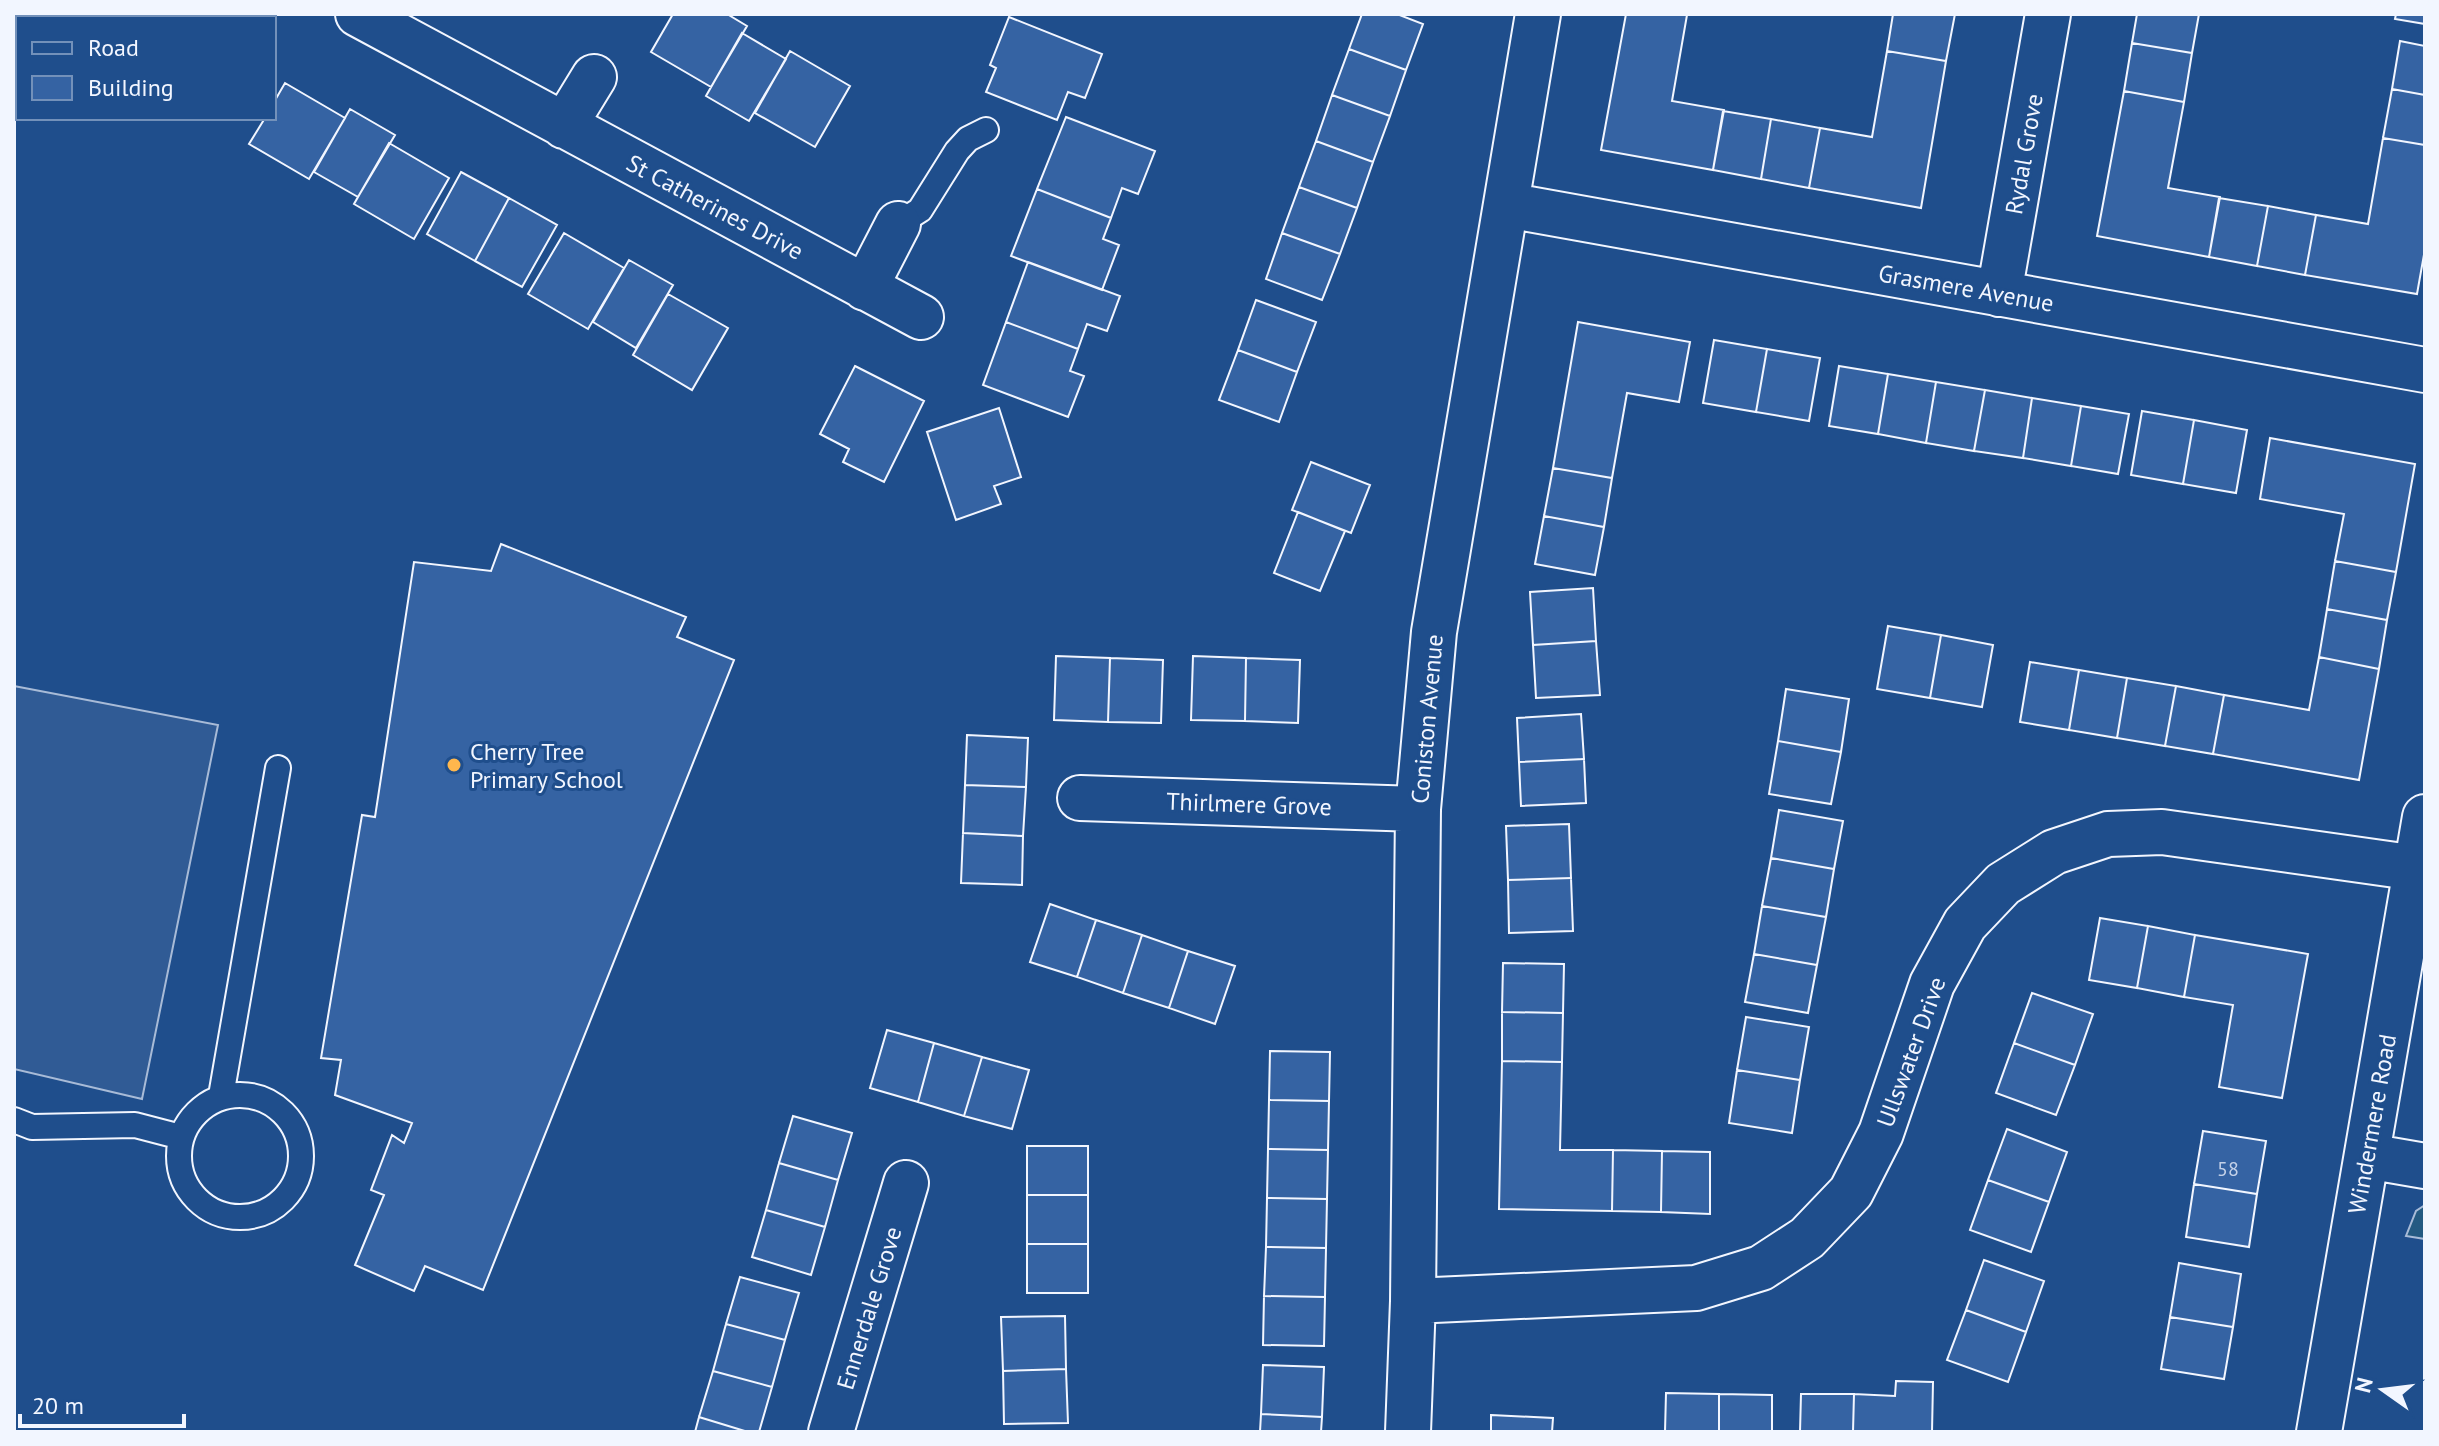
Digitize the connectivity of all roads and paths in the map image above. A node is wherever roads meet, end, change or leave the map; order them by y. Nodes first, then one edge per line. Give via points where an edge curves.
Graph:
1 (358, 14) edge
2 (1538, 14) edge
3 (2048, 14) edge
4 (594, 77) dead end
5 (564, 126) junction
6 (986, 130) dead end
7 (1507, 205) junction
8 (898, 224) joint
9 (865, 288) junction
10 (1999, 294) junction
11 (921, 317) dead end
12 (2425, 370) edge
13 (278, 768) dead end
14 (1080, 798) dead end
15 (1418, 809) junction
16 (2425, 817) edge
17 (2417, 868) junction
18 (221, 1096) junction
19 (14, 1120) edge
20 (181, 1137) junction
21 (2367, 1156) junction
22 (2425, 1166) edge
23 (906, 1183) dead end
24 (1413, 1301) junction
25 (831, 1432) edge
26 (1408, 1432) edge
27 (2319, 1432) edge

1 - 5 street, St Catherines Drive
2 - 7 street, Coniston Avenue
3 - 10 street, Rydal Grove
4 - 5 street
5 - 9 street, St Catherines Drive
6 - 8 lane via 962,145 920,210
7 - 10 street, Grasmere Avenue
7 - 15 street, Coniston Avenue via 1434,632
8 - 9 street
9 - 11 street, St Catherines Drive
10 - 12 street, Grasmere Avenue
13 - 18 lane
14 - 15 street, Thirlmere Grove
15 - 24 street, Coniston Avenue
16 - 17 street, Windermere Road
17 - 21 street, Windermere Road
17 - 24 street, Ullswater Drive via 2162,832 2108,834 2054,852 2003,884 1965,924 1932,984 1881,1133 1851,1192 1807,1238 1761,1268 1696,1288
18 - 20 lane via 190,1119
18 - 20 lane via 261,1097 291,1122 300,1140 301,1160 286,1197 250,1217 209,1210 182,1178
19 - 20 lane via 32,1127 135,1125
21 - 22 street
21 - 27 street, Windermere Road
23 - 25 street, Ennerdale Grove
24 - 26 street, Coniston Avenue

